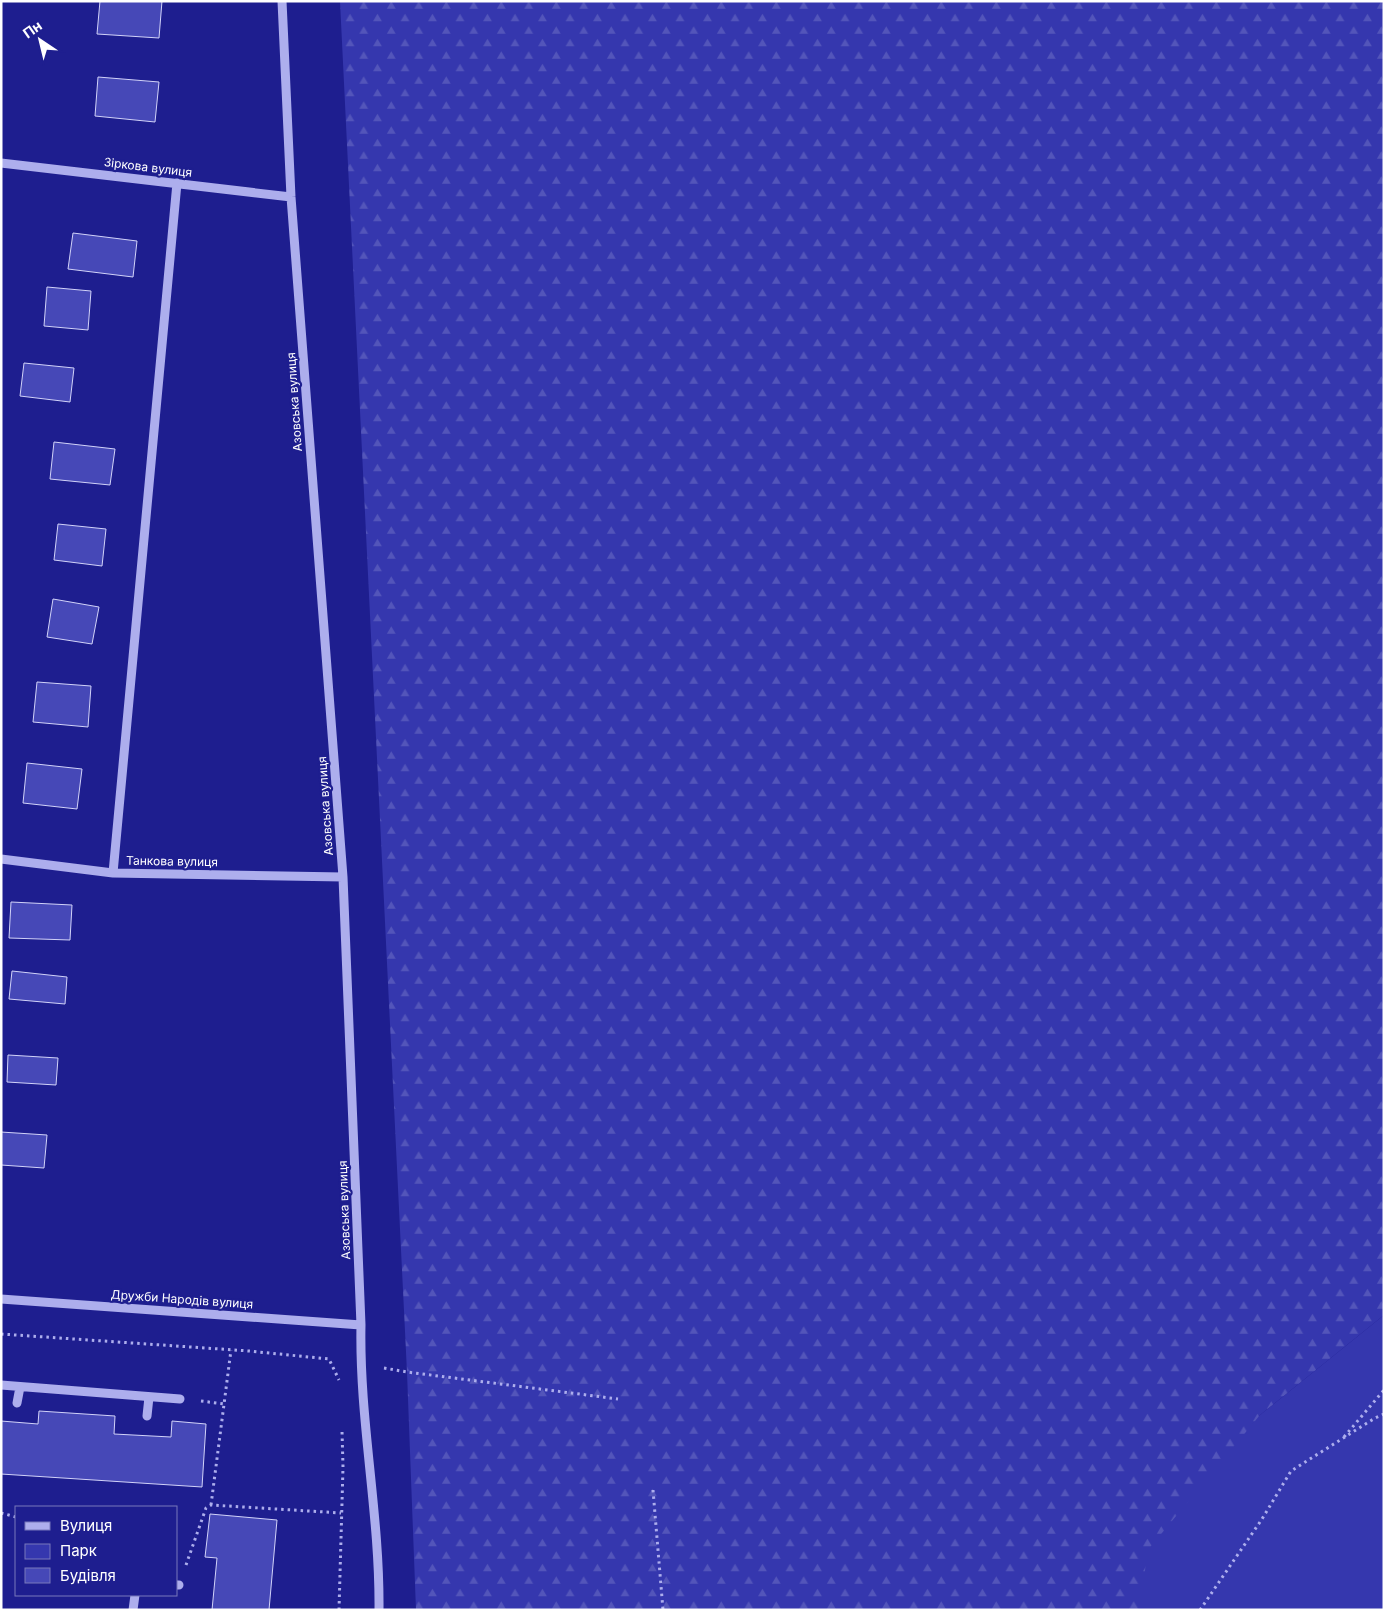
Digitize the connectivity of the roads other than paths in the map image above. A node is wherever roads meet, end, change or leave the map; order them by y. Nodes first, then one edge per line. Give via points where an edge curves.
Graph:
1 (282, 1) edge
2 (1, 162) edge
3 (178, 183) junction
4 (291, 197) junction
5 (1, 859) edge
6 (113, 873) junction
7 (343, 876) junction
8 (1, 1299) edge
9 (360, 1325) junction
10 (1, 1385) edge
11 (20, 1387) junction
12 (149, 1397) junction
13 (180, 1399) dead end
14 (17, 1403) dead end
15 (147, 1416) dead end
16 (135, 1596) edge
17 (133, 1610) edge
18 (379, 1610) edge

1 - 4 street, Азовська вулиця
2 - 3 street, Зіркова вулиця
3 - 4 street, Зіркова вулиця
3 - 6 street
4 - 7 street, Азовська вулиця
5 - 6 street, Танкова вулиця
6 - 7 street, Танкова вулиця
7 - 9 street, Азовська вулиця
8 - 9 street, Дружби Народів вулиця
9 - 18 street, Азовська вулиця via 360,1363 380,1572
10 - 11 street
11 - 12 street
11 - 14 street
12 - 13 street
12 - 15 street
16 - 17 street

